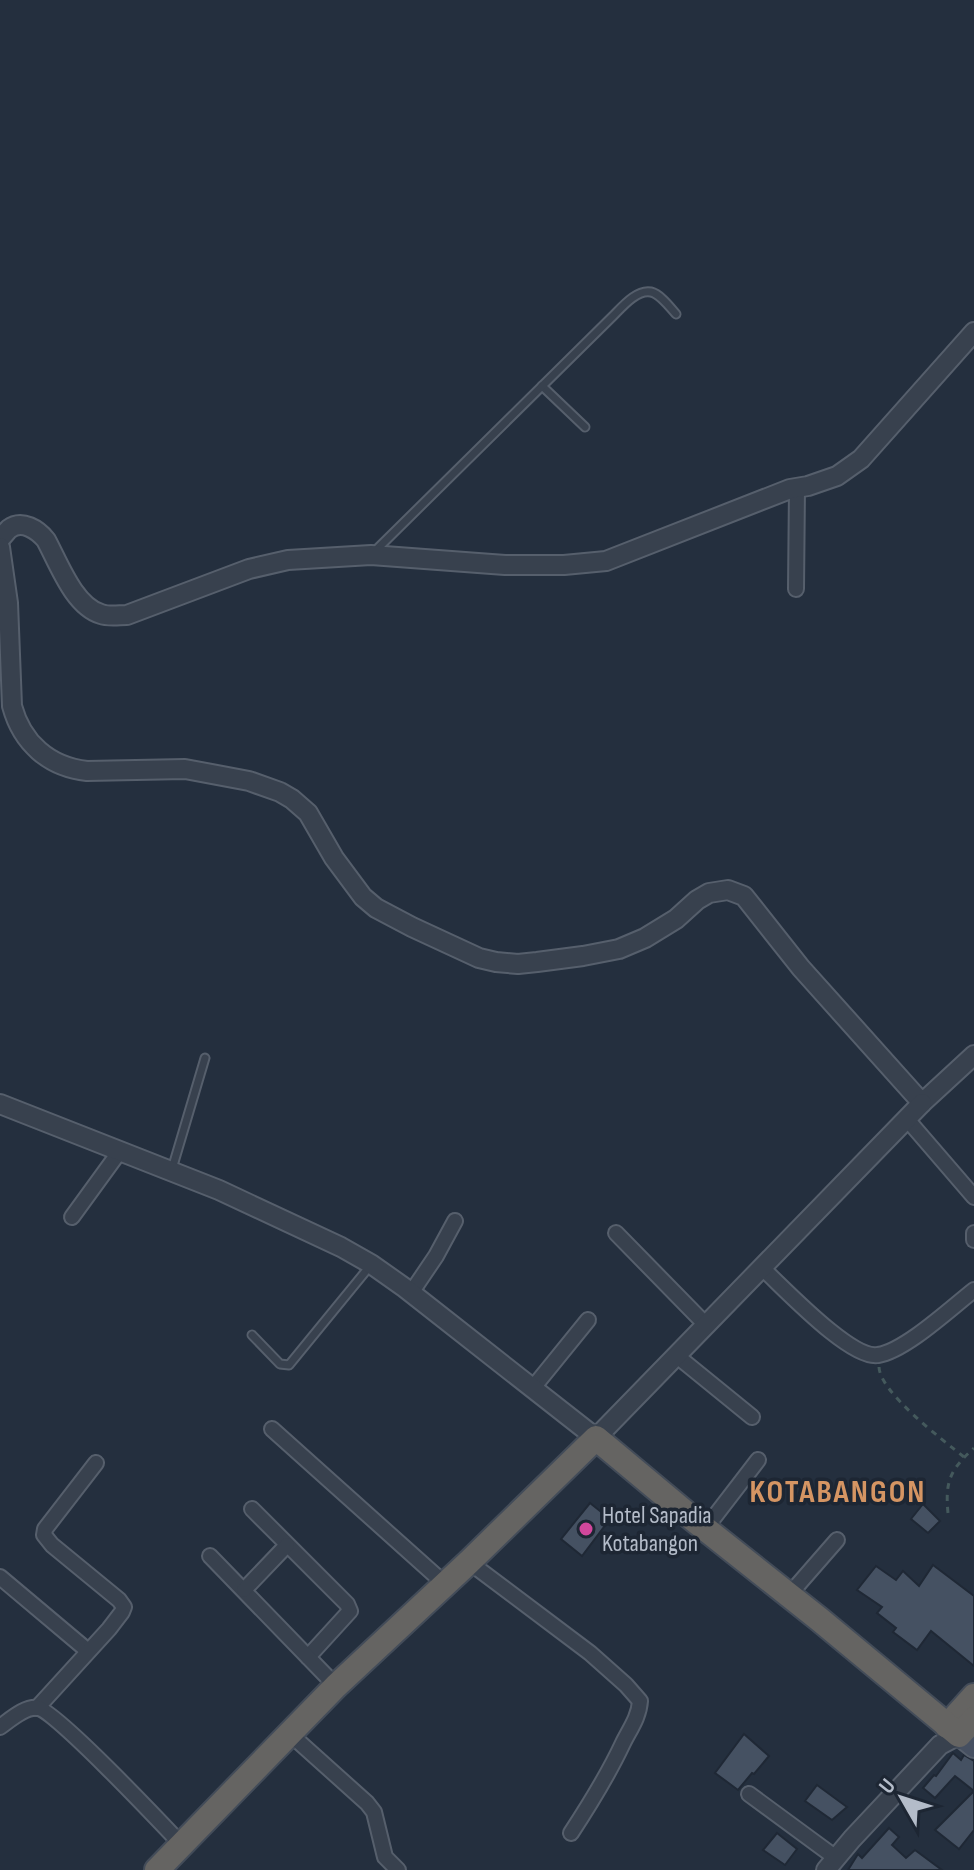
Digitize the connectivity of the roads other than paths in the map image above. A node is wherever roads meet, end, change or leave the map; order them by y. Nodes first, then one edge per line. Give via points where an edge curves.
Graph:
1 (676, 314) dead end
2 (974, 332) edge
3 (542, 386) junction
4 (585, 427) dead end
5 (797, 488) junction
6 (0, 539) edge
7 (0, 547) edge
8 (371, 555) junction
9 (796, 589) dead end
10 (974, 1055) edge
11 (205, 1058) dead end
12 (922, 1103) junction
13 (0, 1104) edge
14 (906, 1118) junction
15 (120, 1151) junction
16 (171, 1171) junction
17 (974, 1197) edge
18 (72, 1217) dead end
19 (455, 1221) dead end
20 (616, 1233) dead end
21 (974, 1233) edge
22 (974, 1240) edge
23 (371, 1264) junction
24 (762, 1268) junction
25 (974, 1290) edge
26 (411, 1293) junction
27 (588, 1320) dead end
28 (706, 1325) junction
29 (252, 1335) dead end
30 (677, 1356) junction
31 (532, 1389) junction
32 (752, 1417) dead end
33 (272, 1429) dead end
34 (596, 1438) junction
35 (758, 1460) dead end
36 (96, 1463) dead end
37 (252, 1509) dead end
38 (705, 1529) junction
39 (837, 1540) dead end
40 (287, 1545) junction
41 (210, 1556) dead end
42 (469, 1562) junction
43 (0, 1577) edge
44 (445, 1584) junction
45 (244, 1590) junction
46 (789, 1595) junction
47 (88, 1651) junction
48 (308, 1657) junction
49 (336, 1686) junction
50 (974, 1696) edge
51 (37, 1708) junction
52 (2, 1722) edge
53 (289, 1733) junction
54 (959, 1734) edge
55 (749, 1794) dead end
56 (571, 1833) dead end
57 (171, 1861) edge
58 (831, 1864) edge
59 (398, 1870) edge

1 - 3 lane via 655,293 633,298
2 - 5 street via 861,459 837,476
3 - 4 lane
3 - 8 lane
5 - 8 street via 587,564 505,565
5 - 9 street
6 - 8 street via 15,526 40,532 76,596 107,615 127,615 262,566
7 - 12 street via 12,706 28,741 45,756 75,769 106,772 185,769 280,792 308,813 348,878 376,908 496,962 537,962 619,949 676,919 703,896 735,891
10 - 12 street
11 - 16 lane
12 - 14 street
13 - 15 street
14 - 17 street
14 - 24 street
15 - 16 street
15 - 18 street
16 - 23 street via 272,1213
19 - 26 street
20 - 28 street
21 - 22 street
23 - 26 street
23 - 29 lane via 289,1365 280,1364
24 - 25 street via 865,1355 878,1355 909,1340
24 - 28 street
26 - 31 street
27 - 31 street
28 - 30 street
30 - 32 street
30 - 34 street
31 - 34 street
33 - 44 street
34 - 38 highway
34 - 42 highway
35 - 38 street
36 - 47 street via 44,1535 124,1607
37 - 40 street
38 - 46 highway
39 - 46 street
40 - 45 street
40 - 48 street via 350,1611
41 - 45 street
42 - 44 highway
42 - 56 street via 590,1653 640,1701 612,1765
43 - 47 street
44 - 49 highway
45 - 48 street
46 - 54 highway
47 - 51 street
48 - 49 street
49 - 53 highway
50 - 54 highway
51 - 52 street
51 - 57 street via 58,1722
53 - 57 highway
53 - 59 street via 367,1803 385,1857
54 - 58 street
55 - 58 street

